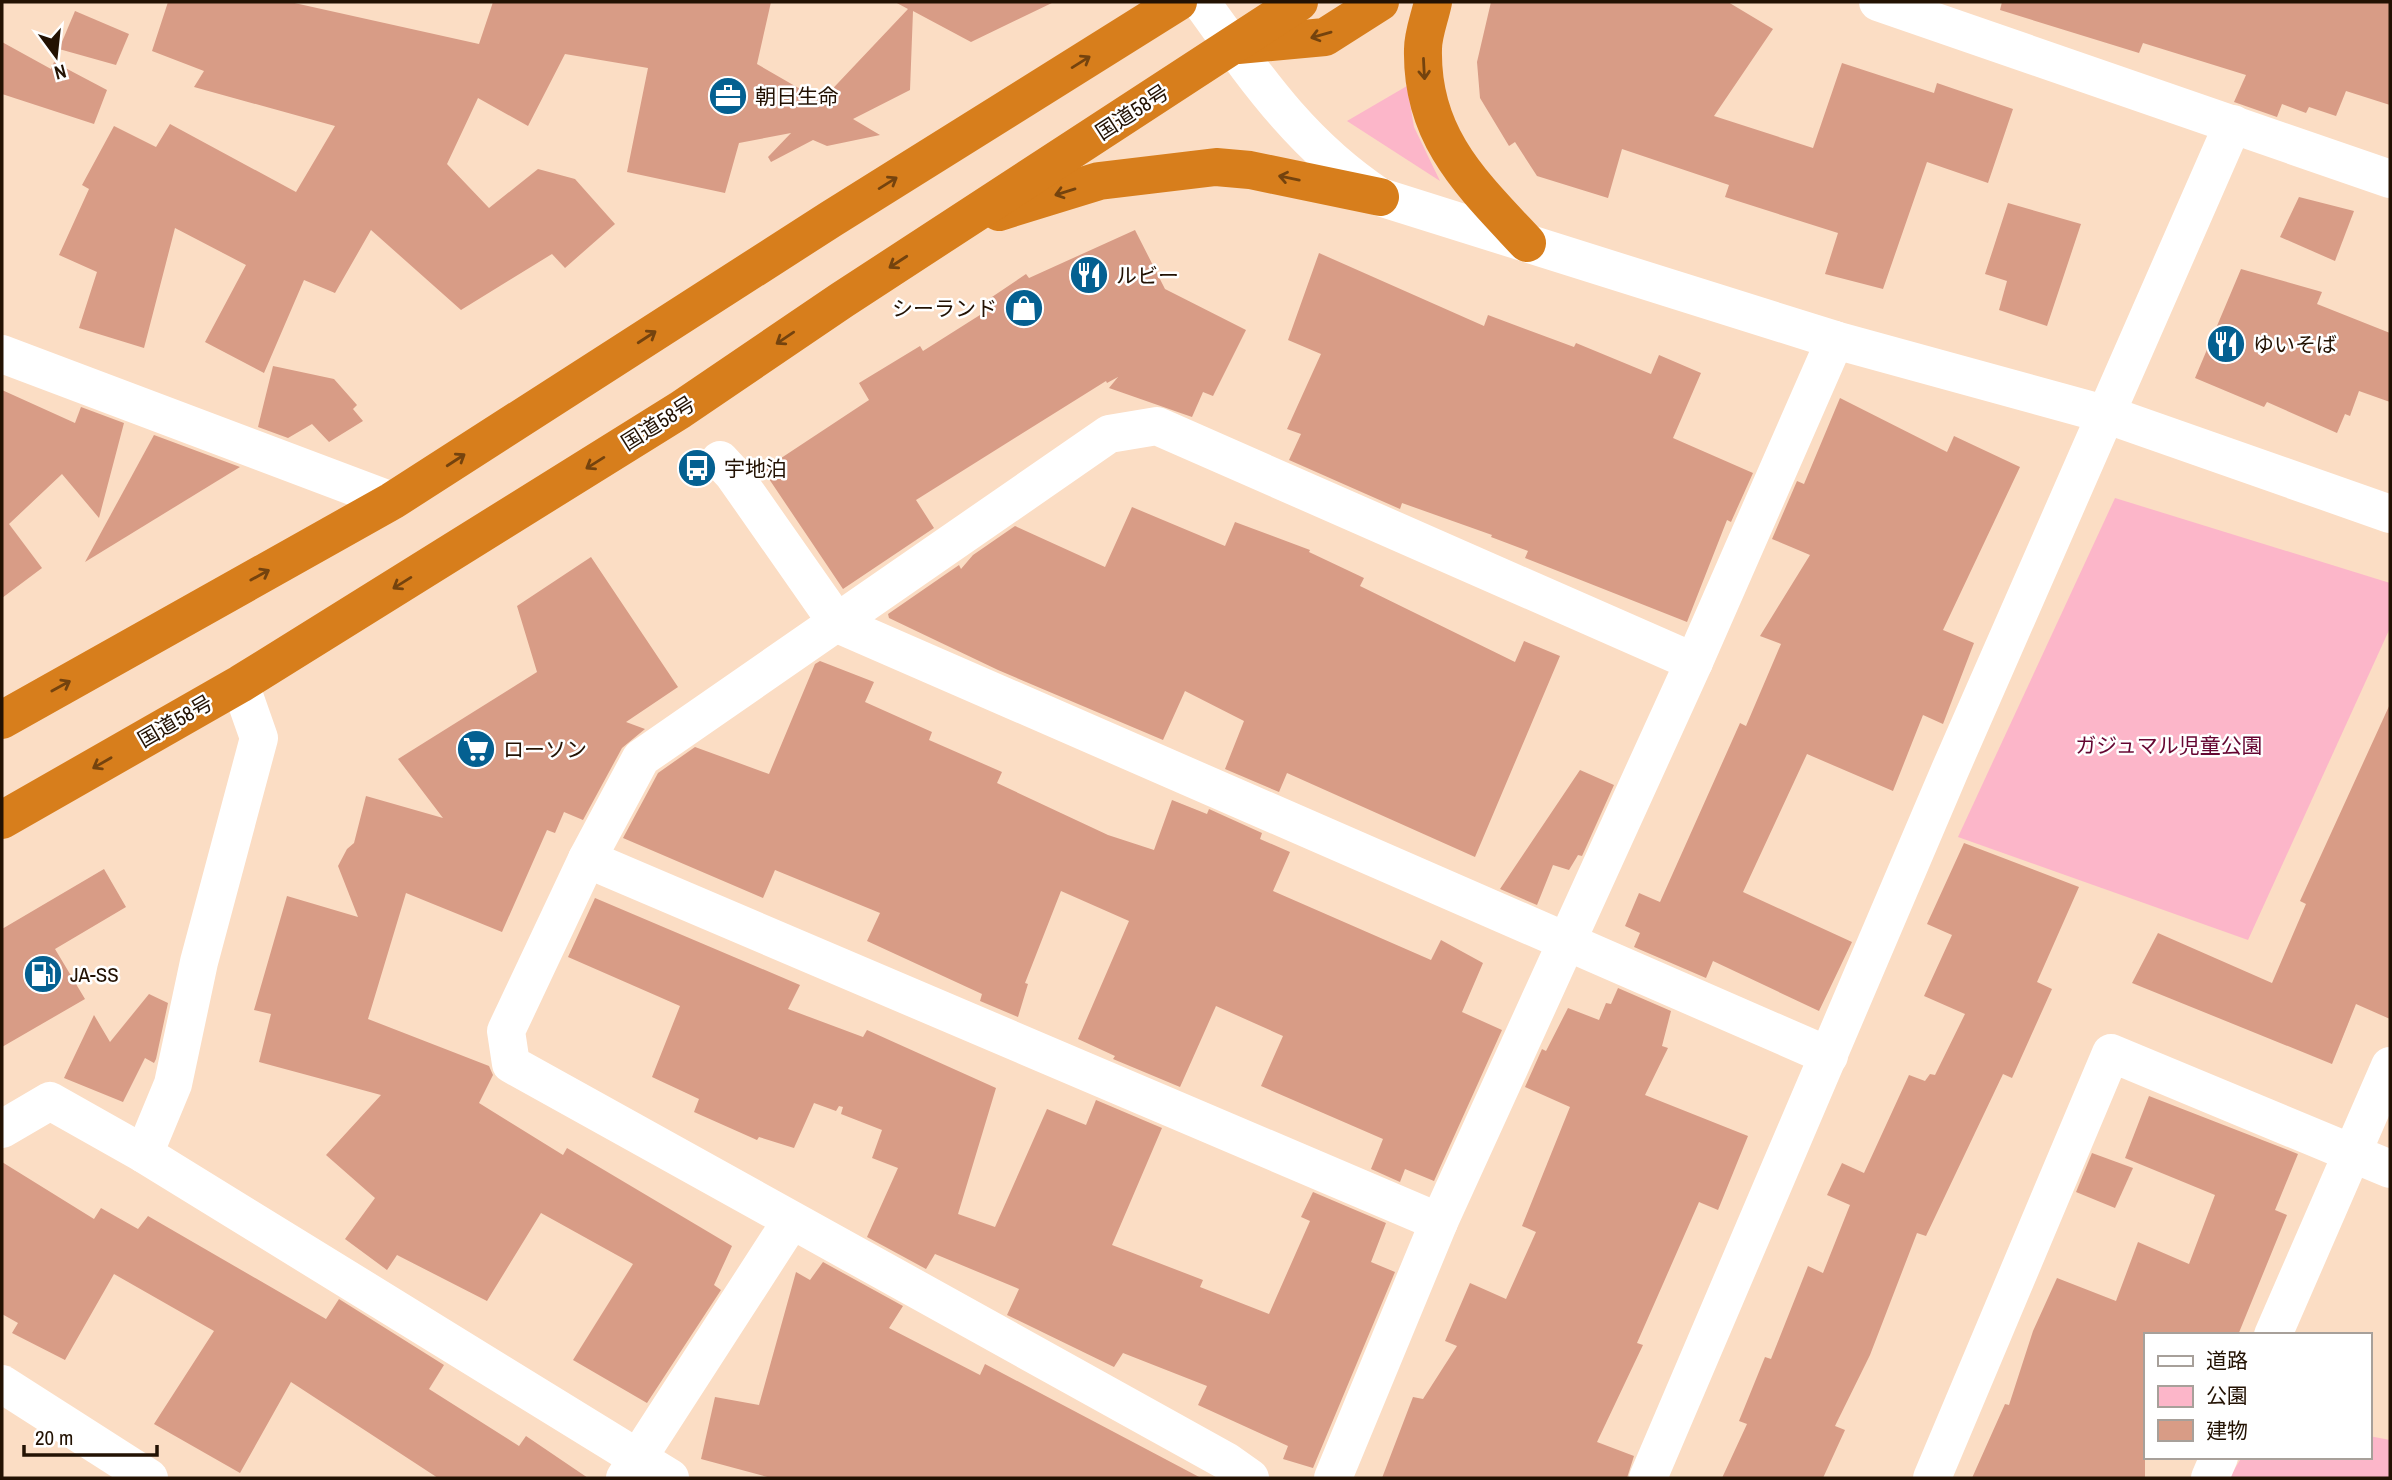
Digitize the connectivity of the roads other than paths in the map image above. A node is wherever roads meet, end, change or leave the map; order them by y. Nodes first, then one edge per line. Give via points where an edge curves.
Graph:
1 (1178, 2) edge
2 (1201, 2) edge
3 (1299, 2) edge
4 (1380, 2) edge
5 (1433, 2) edge
6 (1878, 2) edge
7 (1233, 46) junction
8 (2233, 124) junction
9 (2390, 179) edge
10 (1380, 197) junction
11 (955, 225) junction
12 (1527, 243) junction
13 (1835, 340) junction
14 (2, 354) edge
15 (2108, 415) junction
16 (720, 460) dead end
17 (392, 501) junction
18 (2390, 514) edge
19 (838, 624) junction
20 (1694, 662) junction
21 (240, 684) junction
22 (2, 720) edge
23 (2, 820) edge
24 (587, 859) junction
25 (1564, 942) junction
26 (1829, 1056) junction
27 (2390, 1066) edge
28 (2, 1129) edge
29 (144, 1154) junction
30 (2353, 1154) junction
31 (2390, 1169) edge
32 (791, 1221) junction
33 (1439, 1222) junction
34 (2274, 1333) edge
35 (2, 1384) edge
36 (2218, 1459) edge
37 (1230, 1472) edge
38 (644, 1473) edge
39 (149, 1478) edge
40 (1333, 1478) edge
41 (1648, 1478) edge
42 (1932, 1478) edge
43 (2210, 1478) edge

17 -> 1 highway
2 - 7 street
3 - 7 highway, 国道58号
4 -> 7 highway via 1325,37
5 -> 12 highway via 1423,60 1425,87 1439,137 1467,178
6 - 8 street
7 - 10 street via 1320,152
7 - 11 highway, 国道58号
8 - 9 street
8 - 15 street
10 -> 11 highway via 1216,167 1098,181
10 - 12 street
11 -> 21 highway, 国道58号 via 680,410
12 - 13 street
13 - 15 street
13 - 20 street
14 - 17 street
15 - 18 street
15 - 26 street
16 - 19 street
22 -> 17 highway
19 - 20 street via 1109,434 1157,426
19 - 24 street via 641,758
19 - 25 street
20 - 25 street
21 -> 23 highway, 国道58号
21 - 29 street via 259,738 199,962 173,1084
24 - 32 street via 506,1031 511,1064
24 - 33 street
25 - 26 street
25 - 33 street
26 - 41 street
27 - 30 street
28 - 29 street via 50,1101
29 - 38 street
30 - 31 street
30 - 34 street
30 - 42 street via 2111,1053
32 - 37 street
32 - 38 street
33 - 40 street
35 - 39 street
36 - 43 street

